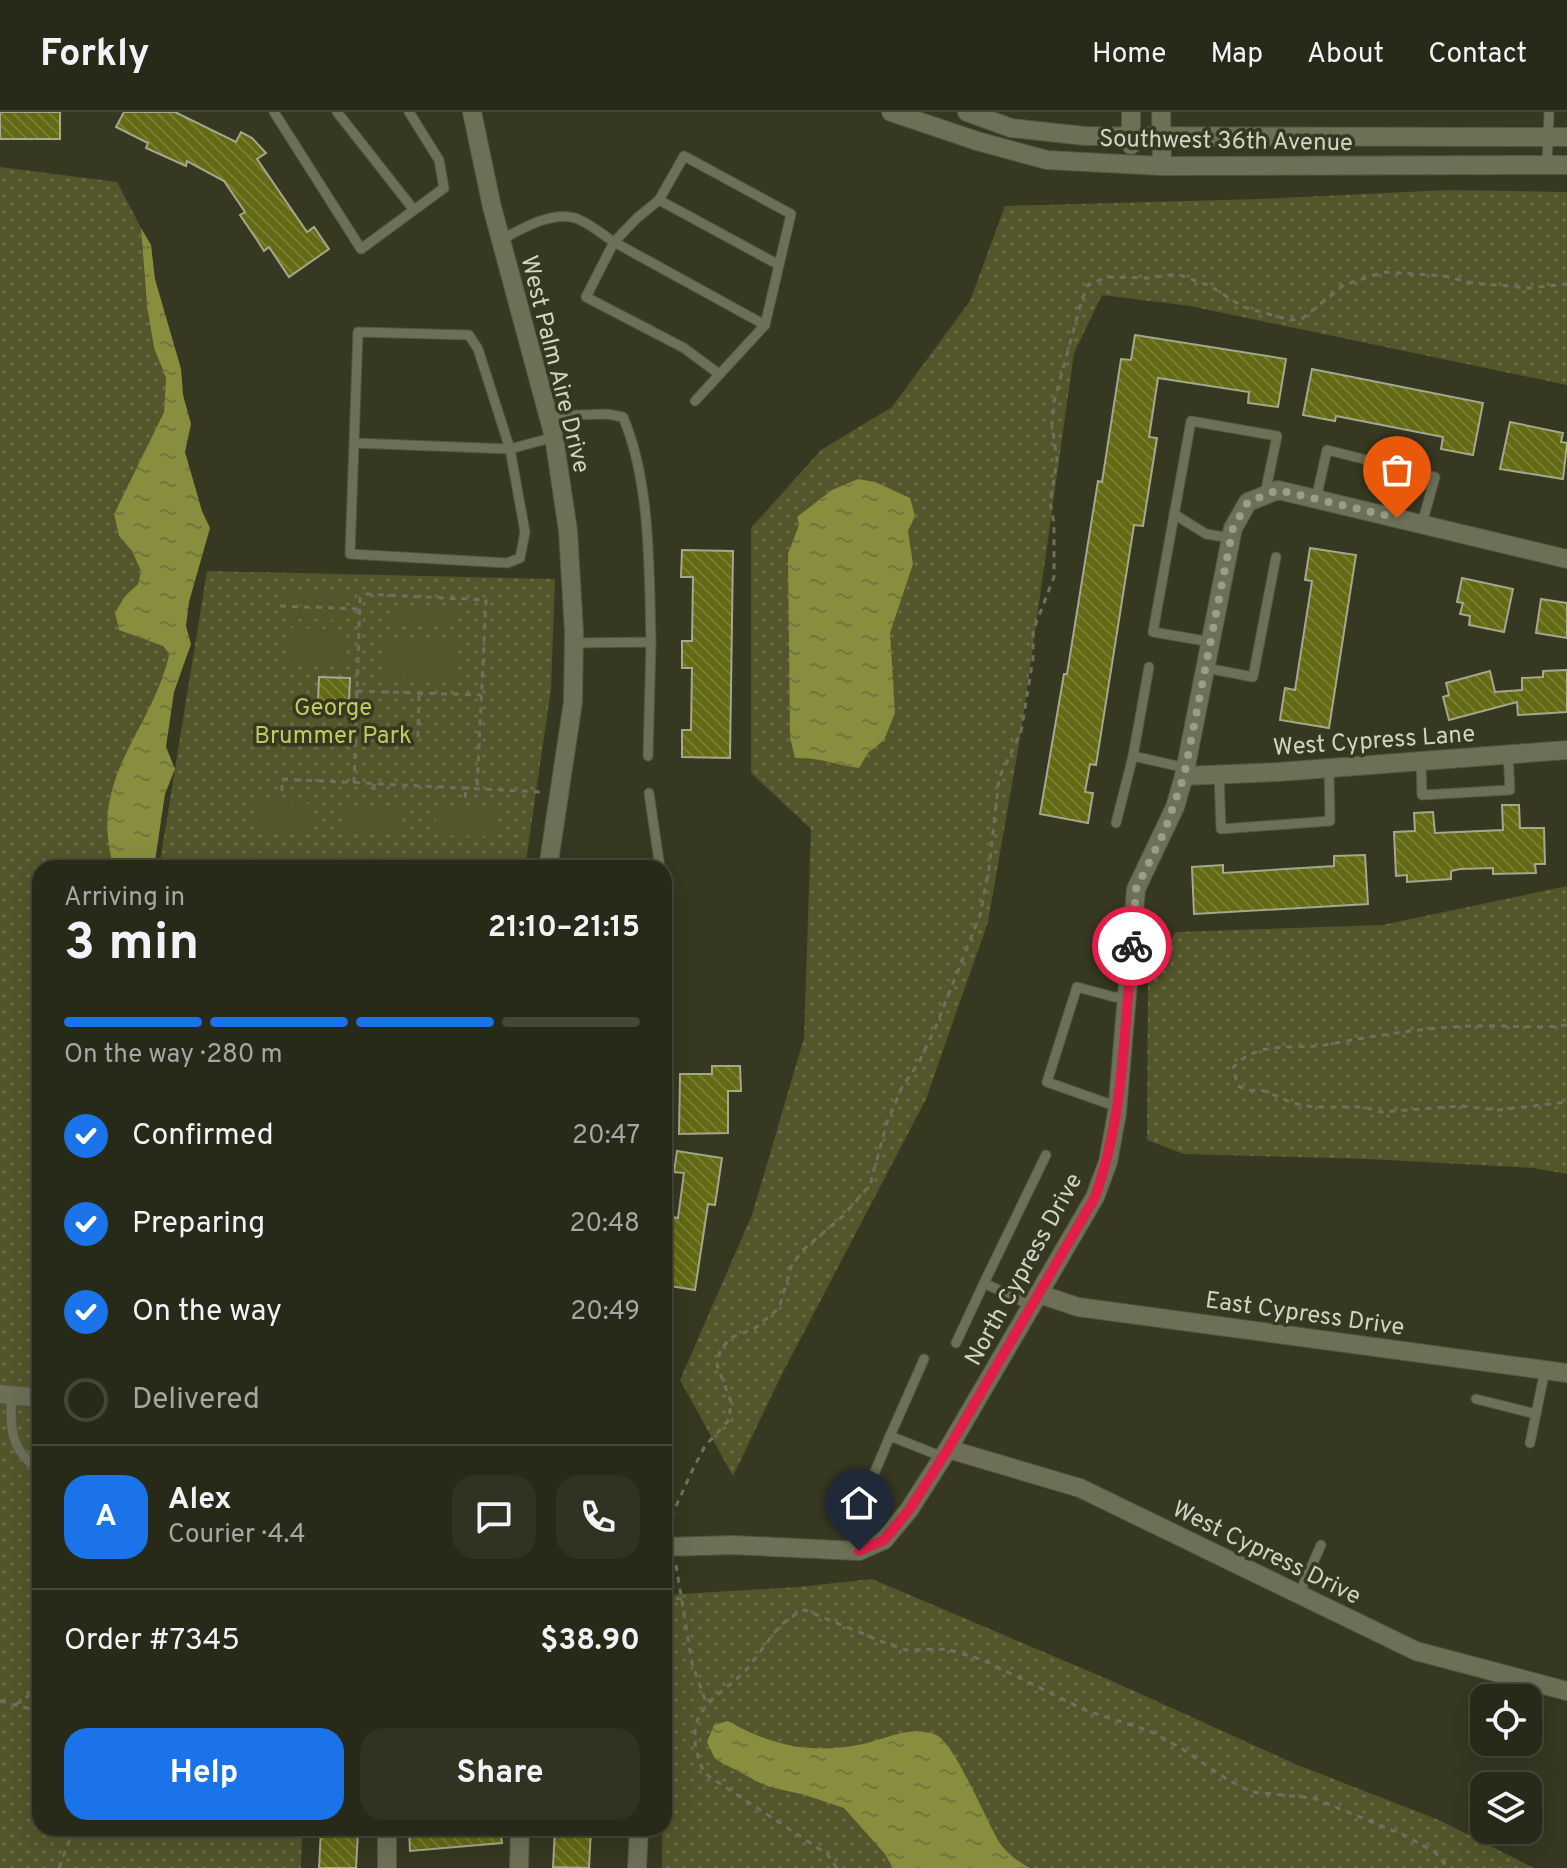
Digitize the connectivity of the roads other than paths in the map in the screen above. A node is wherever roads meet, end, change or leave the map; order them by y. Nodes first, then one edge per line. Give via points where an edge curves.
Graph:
1 (274, 112) edge
2 (337, 112) edge
3 (409, 112) edge
4 (472, 112) edge
5 (891, 112) edge
6 (967, 112) edge
7 (1131, 112) edge
8 (1161, 112) edge
9 (1549, 112) edge
10 (1162, 135) junction
11 (1131, 136) junction
12 (1558, 136) edge
13 (1130, 165) junction
14 (1567, 165) edge
15 (1162, 166) junction
16 (1547, 166) junction
17 (659, 200) junction
18 (414, 210) junction
19 (501, 240) junction
20 (614, 242) junction
21 (779, 265) junction
22 (765, 325) junction
23 (719, 374) junction
24 (695, 401) dead end
25 (548, 416) junction
26 (554, 437) junction
27 (354, 443) junction
28 (510, 449) junction
29 (1256, 498) junction
30 (1316, 499) junction
31 (1174, 514) junction
32 (1422, 524) junction
33 (1231, 538) junction
34 (1276, 557) dead end
35 (1567, 559) edge
36 (651, 642) junction
37 (1211, 642) junction
38 (574, 643) junction
39 (1149, 667) dead end
40 (1206, 668) junction
41 (1567, 750) edge
42 (1508, 754) junction
43 (648, 756) dead end
44 (1133, 756) junction
45 (1421, 761) junction
46 (1329, 768) junction
47 (1185, 772) junction
48 (1219, 774) junction
49 (649, 793) dead end
50 (1116, 823) dead end
51 (549, 860) edge
52 (659, 860) edge
53 (1127, 997) junction
54 (1118, 1107) junction
55 (1046, 1155) dead end
56 (984, 1283) junction
57 (1035, 1300) junction
58 (956, 1343) dead end
59 (924, 1359) dead end
60 (1545, 1370) junction
61 (1567, 1373) edge
62 (6, 1395) edge
63 (32, 1397) edge
64 (1476, 1399) dead end
65 (1536, 1414) junction
66 (890, 1436) junction
67 (1530, 1443) dead end
68 (945, 1453) junction
69 (32, 1465) edge
70 (860, 1507) dead end
71 (1321, 1545) dead end
72 (672, 1547) edge
73 (1299, 1594) junction
74 (1567, 1691) edge
75 (387, 1836) edge
76 (520, 1836) edge
77 (639, 1836) edge
78 (387, 1868) edge
79 (519, 1868) edge
80 (637, 1868) edge

1 - 18 lane via 361,249
2 - 18 lane
3 - 18 lane via 439,160 444,188
4 - 19 street, West Palm Aire Drive
5 - 13 street, Southwest 36th Avenue via 1047,160
6 - 11 street, Southwest 36th Avenue via 1011,128
7 - 11 street
8 - 10 street
9 - 12 lane
10 - 11 street, Southwest 36th Avenue
10 - 12 street, Southwest 36th Avenue
10 - 15 street
11 - 13 street
12 - 16 lane
13 - 15 street, Southwest 36th Avenue
14 - 16 street, Southwest 36th Avenue
15 - 16 street, Southwest 36th Avenue
17 - 20 lane
17 - 21 lane
17 - 21 lane via 684,156 698,163 791,214
19 - 20 lane via 551,218 575,218
19 - 25 street, West Palm Aire Drive
20 - 22 lane
20 - 23 lane via 586,297 684,348
21 - 22 lane
22 - 23 lane
23 - 24 lane
25 - 26 street, West Palm Aire Drive
25 - 36 lane via 623,417 633,441 648,542
26 - 28 lane
26 - 38 street, West Palm Aire Drive via 568,531
27 - 28 lane
27 - 28 lane via 358,332 469,335
27 - 28 lane via 350,554 507,563 520,558 525,532
29 - 30 street via 1278,490
29 - 31 lane via 1277,436 1191,421
29 - 33 street, North Cypress Drive
30 - 32 street
30 - 32 lane via 1327,450 1435,477
31 - 33 lane via 1206,534
31 - 37 lane via 1153,632
32 - 35 street
33 - 37 street, North Cypress Drive
34 - 40 lane via 1253,677
36 - 38 lane
36 - 43 lane
37 - 40 street, North Cypress Drive
38 - 51 street, West Palm Aire Drive via 573,702
39 - 44 lane
40 - 47 street, North Cypress Drive
41 - 42 street, West Cypress Lane
42 - 45 street, West Cypress Lane
42 - 45 lane via 1510,790 1422,795
44 - 47 lane
44 - 50 lane
45 - 46 street, West Cypress Lane
46 - 48 street, West Cypress Lane
46 - 48 lane via 1330,821 1221,829
47 - 48 street, West Cypress Lane
47 - 53 street, North Cypress Drive via 1136,889
49 - 52 lane
53 - 54 street, North Cypress Drive
53 - 54 lane via 1077,987 1047,1082
54 - 57 street, North Cypress Drive via 1095,1197
55 - 56 lane
56 - 57 lane
56 - 58 lane
57 - 60 street, East Cypress Drive
57 - 68 street, North Cypress Drive
59 - 66 lane
60 - 61 street, East Cypress Drive
60 - 65 lane
62 - 63 street
62 - 69 lane via 17,1450
64 - 65 lane
65 - 67 lane
66 - 68 lane
66 - 70 lane
68 - 72 street, North Cypress Drive via 884,1540 859,1551
68 - 73 street, West Cypress Drive via 1080,1488
71 - 73 lane
73 - 74 street, West Cypress Drive via 1416,1651
75 - 78 street
76 - 79 street
77 - 80 street

